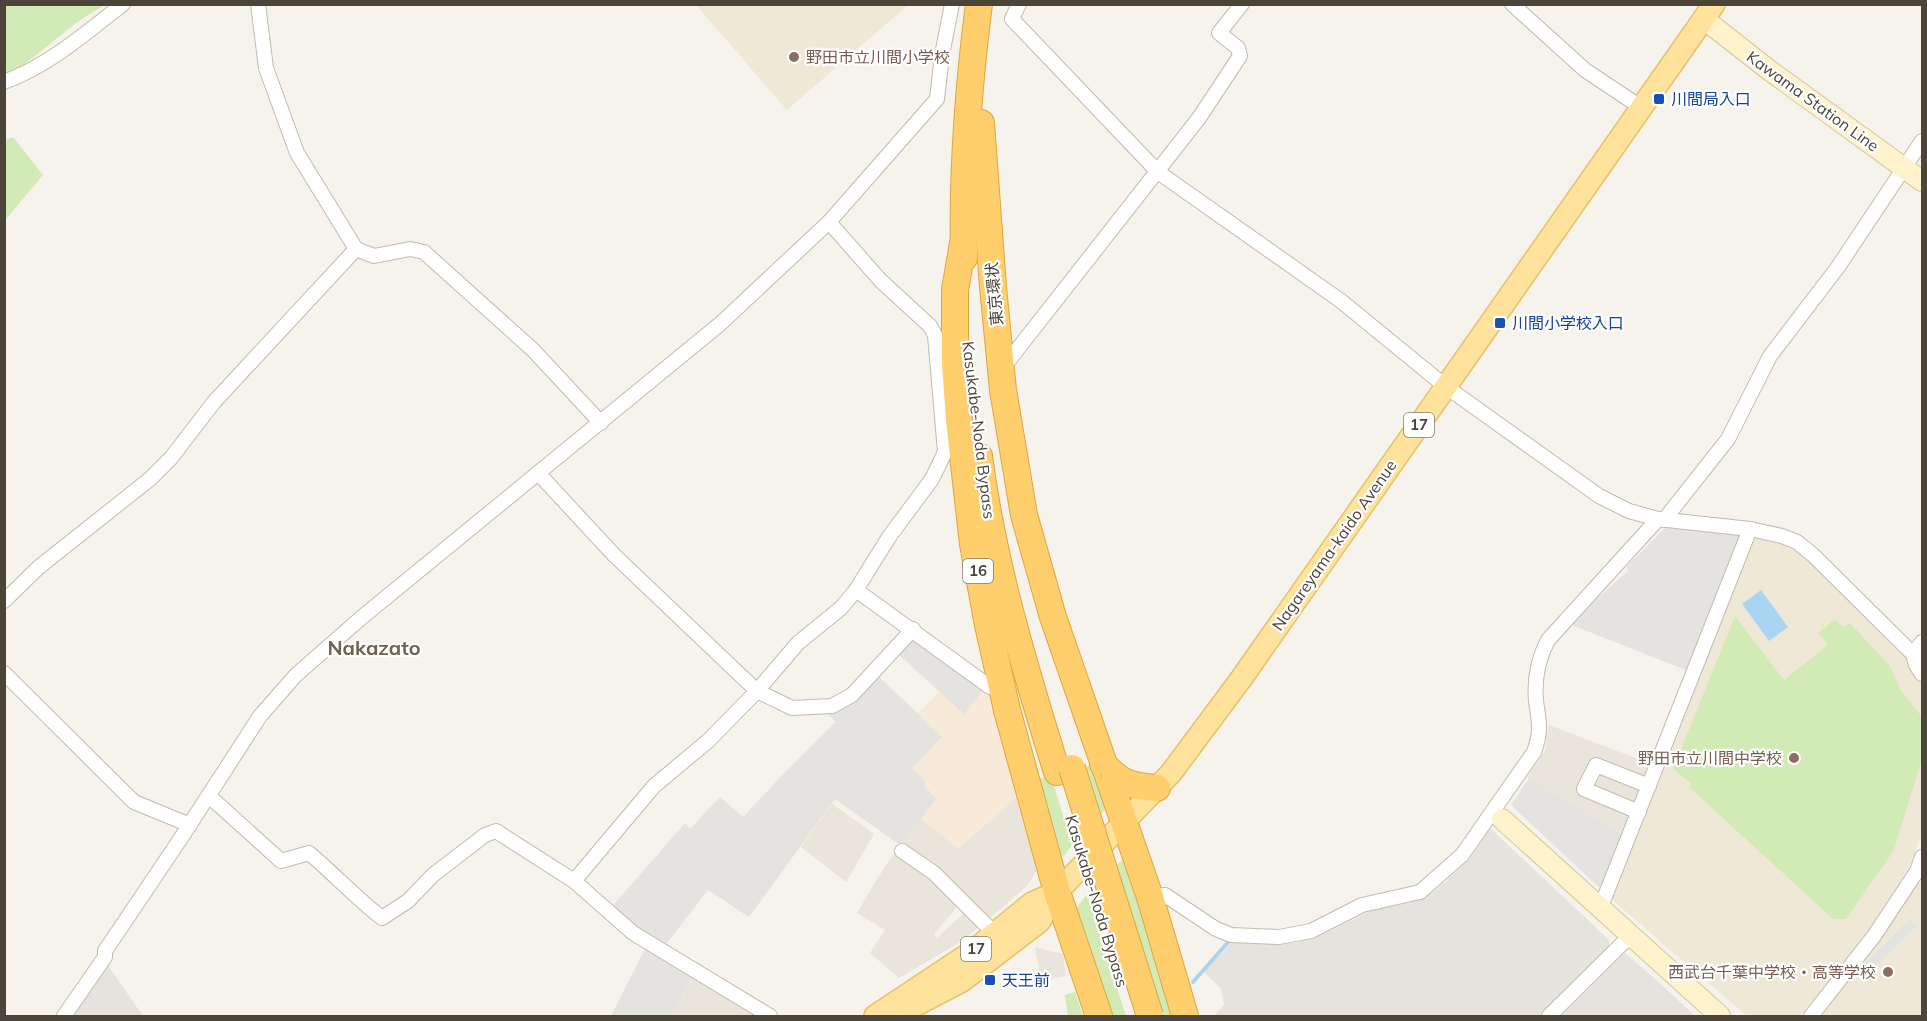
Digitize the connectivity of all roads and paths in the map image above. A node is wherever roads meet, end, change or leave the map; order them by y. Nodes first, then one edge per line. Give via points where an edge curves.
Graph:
1 (123, 4) edge
2 (258, 4) edge
3 (952, 4) edge
4 (979, 4) edge
5 (994, 4) edge
6 (1018, 4) edge
7 (1242, 4) edge
8 (1512, 4) edge
9 (1709, 12) edge
10 (4, 82) edge
11 (1642, 108) junction
12 (981, 123) junction
13 (1923, 141) edge
14 (1904, 168) junction
15 (1158, 172) junction
16 (1923, 180) edge
17 (829, 222) junction
18 (963, 243) junction
19 (356, 249) junction
20 (1002, 369) junction
21 (1445, 386) junction
22 (601, 423) junction
23 (538, 474) junction
24 (1661, 519) junction
25 (1750, 529) junction
26 (856, 590) junction
27 (4, 601) edge
28 (914, 630) junction
29 (1923, 642) edge
30 (1913, 654) junction
31 (4, 673) edge
32 (1923, 674) edge
33 (1001, 684) junction
34 (757, 692) junction
35 (1103, 763) junction
36 (1065, 770) junction
37 (1649, 786) junction
38 (1157, 788) junction
39 (209, 796) junction
40 (1639, 812) junction
41 (1502, 819) dead end
42 (1124, 822) junction
43 (190, 825) junction
44 (902, 851) dead end
45 (1923, 857) edge
46 (574, 882) junction
47 (1057, 891) junction
48 (1150, 897) junction
49 (1600, 909) junction
50 (997, 933) junction
51 (1630, 936) junction
52 (64, 1017) edge
53 (770, 1017) edge
54 (875, 1017) edge
55 (895, 1017) edge
56 (1099, 1017) edge
57 (1134, 1017) edge
58 (1150, 1017) edge
59 (1185, 1017) edge
60 (1549, 1017) edge
61 (1720, 1017) edge
62 (1810, 1017) edge

1 - 10 street via 51,58
2 - 19 street via 266,68 297,153
3 - 17 street via 937,99
4 - 18 highway, Kasukabe-Noda Bypass / 16 via 964,169
5 - 12 highway, Kasukabe-Noda Bypass / 16
6 - 15 street via 1012,19
7 - 15 street via 1220,33 1239,48 1240,56
8 - 11 street via 1585,70
9 - 11 main road, Nagareyama-kaido Avenue / 17
9 - 14 street, Kawama Station Line via 1769,70
11 - 21 main road, Nagareyama-kaido Avenue / 17
12 - 20 highway, 東京環状 / 16
12 - 36 highway, Kasukabe-Noda Bypass / 16 via 981,299 992,425 1022,589
13 - 14 street
14 - 16 street, Kawama Station Line
14 - 24 street via 1838,267 1770,356 1728,439
15 - 20 street
15 - 21 street via 1341,301
17 - 22 street via 720,324
17 - 26 street via 935,335 945,452 932,479
18 - 33 highway, 16 via 955,290 959,420 973,544
18 - 36 highway, Kasukabe-Noda Bypass / 16 via 964,304 982,476 1027,674
19 - 22 street via 374,256 410,249 424,252 533,350
19 - 27 street via 214,402 150,479 39,567
20 - 35 highway, 東京環状 / 16 via 1015,465 1036,564
21 - 24 street via 1599,496 1629,511
21 - 38 main road, Nagareyama-kaido Avenue / 17 via 1193,745
22 - 23 street
23 - 34 street via 614,555
23 - 39 street via 296,675 260,716
24 - 25 street
24 - 48 street via 1548,640 1536,674 1540,723 1534,753 1462,855 1420,892 1362,905 1311,931 1279,937 1231,935 1166,896
25 - 30 street via 1797,542
25 - 37 street
26 - 28 street
26 - 34 street via 798,643
28 - 33 street via 990,687
28 - 34 street via 852,695 832,706 792,708
29 - 30 street
30 - 32 street
31 - 43 street via 134,802
33 - 47 highway, 16
34 - 46 street via 708,741 654,786
35 - 38 highway via 1128,785
35 - 42 highway, 16
36 - 57 highway, Kasukabe-Noda Bypass / 16
36 - 58 highway, Kasukabe-Noda Bypass / 16, bridge
37 - 40 street
37 - 40 street via 1596,765 1584,789
38 - 42 main road, Nagareyama-kaido Avenue / 17
39 - 43 street
39 - 46 street via 281,861 309,854 382,918 408,901 433,875 485,835 496,831
40 - 49 street
41 - 49 street
42 - 47 main road, Nagareyama-kaido Avenue / 17
42 - 48 highway, 16
43 - 52 street
44 - 50 street via 934,873
45 - 62 street via 1874,936
46 - 53 street via 633,933
47 - 50 main road, Nagareyama-kaido Avenue / 17 via 1032,903
47 - 55 main road, Nagareyama-kaido Avenue / 17 via 1039,922 992,959 949,990
47 - 56 highway, 16
48 - 59 highway, 16
49 - 51 street
50 - 54 main road, Nagareyama-kaido Avenue / 17
51 - 60 street
51 - 61 street

